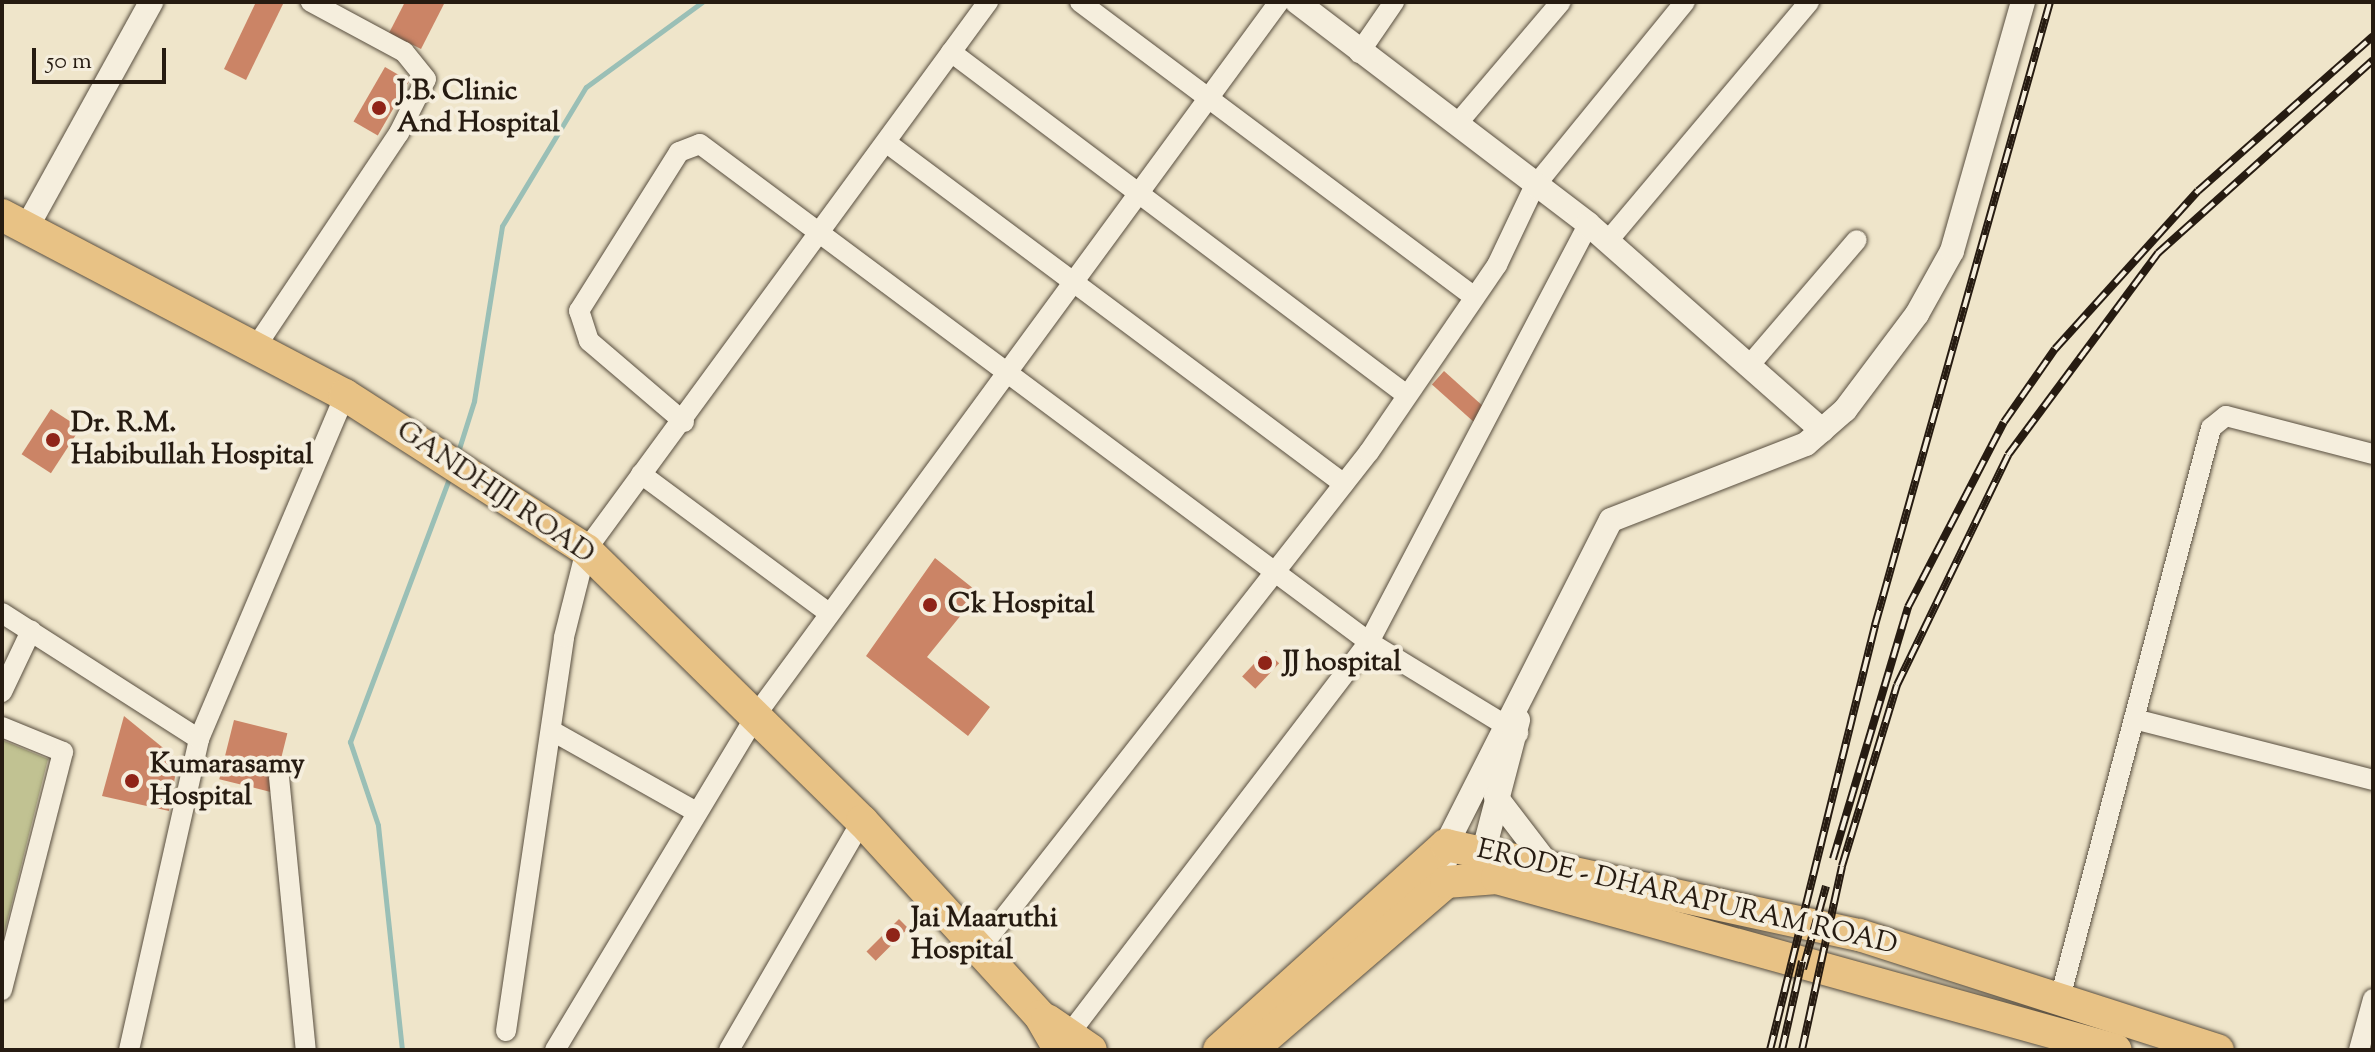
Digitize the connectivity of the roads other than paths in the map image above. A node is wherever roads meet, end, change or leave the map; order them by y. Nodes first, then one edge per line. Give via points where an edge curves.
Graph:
1 (151, 2) edge
2 (311, 2) edge
3 (988, 2) edge
4 (1080, 2) edge
5 (1279, 2) edge
6 (1297, 2) edge
7 (1394, 2) edge
8 (1561, 2) edge
9 (1685, 2) edge
10 (1809, 2) edge
11 (2023, 2) edge
12 (951, 52) junction
13 (1359, 53) junction
14 (1209, 97) junction
15 (1457, 124) junction
16 (887, 143) junction
17 (1534, 187) junction
18 (1138, 193) junction
19 (15, 221) edge
20 (1588, 224) junction
21 (819, 231) junction
22 (1857, 240) dead end
23 (1607, 242) junction
24 (1077, 284) junction
25 (1473, 296) junction
26 (253, 351) junction
27 (1748, 367) junction
28 (1007, 372) junction
29 (1404, 393) junction
30 (345, 395) junction
31 (684, 422) junction
32 (1822, 430) junction
33 (2373, 454) edge
34 (641, 474) junction
35 (1344, 484) junction
36 (578, 544) junction
37 (1270, 570) junction
38 (2, 613) edge
39 (829, 613) junction
40 (31, 631) junction
41 (1369, 642) junction
42 (2, 692) edge
43 (758, 712) junction
44 (2138, 720) junction
45 (1514, 724) junction
46 (2, 727) edge
47 (554, 732) junction
48 (199, 739) junction
49 (279, 777) dead end
50 (2373, 780) edge
51 (1496, 797) junction
52 (693, 810) junction
53 (862, 821) junction
54 (1446, 845) junction
55 (1545, 861) junction
56 (1480, 862) junction
57 (1446, 882) junction
58 (981, 947) junction
59 (2, 990) edge
60 (2060, 998) junction
61 (2373, 999) edge
62 (506, 1031) dead end
63 (2048, 1039) edge
64 (1074, 1044) edge
65 (129, 1050) edge
66 (306, 1050) edge
67 (555, 1050) edge
68 (729, 1050) edge
69 (1219, 1050) edge
70 (1251, 1050) edge
71 (2116, 1050) edge
72 (2218, 1050) edge
73 (2359, 1050) edge

1 - 19 street
2 - 26 street via 404,52 426,79 399,133
3 - 12 street
4 - 14 street
5 - 14 street
6 - 13 street
7 - 13 street
8 - 15 street
9 - 17 street
10 - 23 street
11 - 32 street via 1952,251 1877,371
12 - 16 street
12 - 18 street
13 - 15 street
14 - 18 street
14 - 25 street
15 - 17 street
16 - 21 street
16 - 24 street
17 - 20 street
17 - 25 street via 1497,265
18 - 24 street
18 - 29 street
19 - 26 main road, GANDHIJI ROAD
20 - 23 street
20 - 41 street
21 - 28 street
21 - 31 street
21 - 31 street via 713,149 690,144 679,152 581,301 579,322 606,357
22 - 27 street
23 - 27 street
24 - 28 street
24 - 35 street
25 - 29 street
26 - 30 main road, GANDHIJI ROAD
27 - 32 street
28 - 37 street
28 - 39 street
29 - 35 street
30 - 36 main road, GANDHIJI ROAD
30 - 48 street
31 - 34 street
32 - 45 street via 1715,483 1626,510 1597,541
33 - 44 street via 2226,416 2216,421
34 - 36 street
34 - 39 street
35 - 37 street
36 - 43 main road, GANDHIJI ROAD
36 - 47 street
37 - 41 street
37 - 58 street
38 - 40 street
39 - 43 street
40 - 42 street
40 - 48 street
41 - 45 street
41 - 64 street
43 - 52 street
43 - 53 main road, GANDHIJI ROAD
44 - 50 street
44 - 60 street
45 - 51 street
45 - 54 street
46 - 59 street via 63,752
47 - 52 street
47 - 62 street
48 - 65 street
49 - 66 street
51 - 55 street
51 - 56 street
52 - 67 street
53 - 58 main road, GANDHIJI ROAD
53 - 68 street
54 - 56 main road, ERODE - DHARAPURAM ROAD
54 - 57 street
54 - 69 main road, ERODE - DHARAPURAM ROAD
55 - 56 main road, ERODE - DHARAPURAM ROAD
55 - 60 main road, ERODE - DHARAPURAM ROAD via 1859,935
56 - 57 main road, ERODE - DHARAPURAM ROAD
56 - 63 main road, ERODE - DHARAPURAM ROAD
57 - 70 main road, ERODE - DHARAPURAM ROAD
58 - 64 main road, GANDHIJI ROAD via 1040,1016
60 - 72 main road, ERODE - DHARAPURAM ROAD
61 - 73 street
63 - 71 main road, ERODE - DHARAPURAM ROAD

